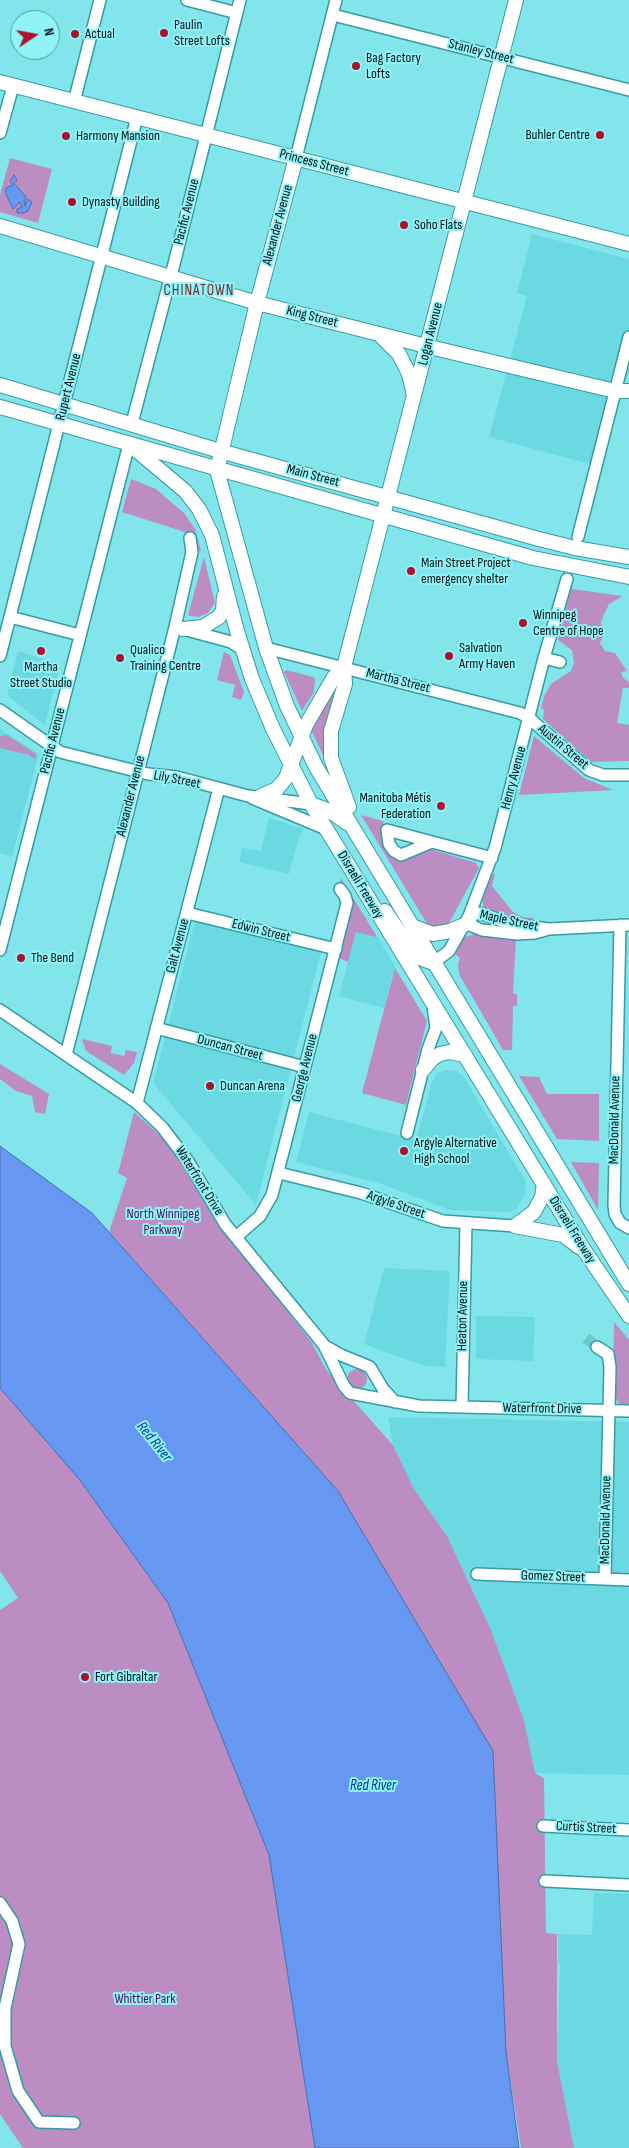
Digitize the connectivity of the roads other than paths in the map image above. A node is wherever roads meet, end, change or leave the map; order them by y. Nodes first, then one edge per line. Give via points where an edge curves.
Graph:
1 (100, 0) edge
2 (187, 0) edge
3 (240, 0) edge
4 (336, 0) edge
5 (516, 0) edge
6 (237, 13) junction
7 (333, 15) junction
8 (501, 57) junction
9 (6, 84) edge
10 (629, 90) edge
11 (74, 102) junction
12 (137, 117) junction
13 (0, 134) edge
14 (207, 135) junction
15 (296, 158) junction
16 (464, 202) junction
17 (0, 226) edge
18 (629, 244) edge
19 (102, 257) junction
20 (171, 278) junction
21 (257, 303) junction
22 (380, 334) junction
23 (629, 338) edge
24 (428, 346) junction
25 (0, 385) edge
26 (622, 391) edge
27 (415, 397) junction
28 (64, 403) junction
29 (0, 407) edge
30 (132, 423) junction
31 (60, 424) junction
32 (129, 444) junction
33 (220, 451) junction
34 (217, 470) junction
35 (389, 496) junction
36 (384, 516) junction
37 (578, 536) dead end
38 (190, 538) dead end
39 (629, 557) edge
40 (629, 577) edge
41 (567, 579) dead end
42 (225, 585) junction
43 (10, 617) junction
44 (179, 628) junction
45 (80, 635) junction
46 (266, 648) junction
47 (242, 649) junction
48 (0, 656) edge
49 (544, 658) junction
50 (560, 662) dead end
51 (344, 667) junction
52 (0, 710) edge
53 (529, 718) junction
54 (301, 736) junction
55 (52, 748) junction
56 (291, 766) junction
57 (138, 772) junction
58 (629, 775) edge
59 (219, 788) junction
60 (254, 796) junction
61 (311, 804) junction
62 (351, 826) junction
63 (326, 829) junction
64 (432, 842) dead end
65 (492, 858) junction
66 (377, 869) junction
67 (340, 889) dead end
68 (363, 890) junction
69 (187, 913) junction
70 (466, 920) junction
71 (624, 925) edge
72 (412, 926) junction
73 (336, 949) junction
74 (0, 950) edge
75 (434, 963) junction
76 (434, 1006) junction
77 (0, 1010) edge
78 (156, 1028) junction
79 (66, 1055) junction
80 (465, 1055) junction
81 (305, 1067) junction
82 (424, 1070) junction
83 (137, 1103) junction
84 (407, 1133) dead end
85 (279, 1173) junction
86 (544, 1184) junction
87 (466, 1224) junction
88 (515, 1226) junction
89 (625, 1226) edge
90 (236, 1236) junction
91 (584, 1250) junction
92 (629, 1284) edge
93 (629, 1316) edge
94 (324, 1344) junction
95 (598, 1347) tunnel mouth
96 (360, 1363) junction
97 (375, 1375) junction
98 (344, 1384) junction
99 (358, 1395) junction
100 (395, 1402) junction
101 (462, 1407) junction
102 (609, 1410) junction
103 (629, 1411) edge
104 (477, 1574) dead end
105 (605, 1579) junction
106 (629, 1580) edge
107 (543, 1826) dead end
108 (629, 1830) edge
109 (545, 1881) dead end
110 (629, 1885) edge
111 (0, 1903) edge
112 (74, 2123) dead end

1 - 11 street
2 - 6 street
3 - 6 street, Pacific Avenue
4 - 7 street, Alexander Avenue
5 - 8 main road, Logan Avenue
6 - 14 street, Pacific Avenue
7 - 8 street, Stanley Street
7 - 15 street, Alexander Avenue
8 - 10 street, Stanley Street
8 - 16 main road, Logan Avenue
9 - 11 main road, Princess Street
9 - 13 street
11 - 12 main road, Princess Street
12 - 14 main road, Princess Street
12 - 19 street, Rupert Avenue
14 - 15 main road, Princess Street
14 - 20 street, Pacific Avenue
15 - 16 main road, Princess Street
15 - 21 main road, Alexander Avenue
16 - 18 main road, Princess Street
16 - 24 main road, Logan Avenue
17 - 19 main road, King Street
19 - 20 main road, King Street
19 - 28 street, Rupert Avenue
20 - 21 main road, King Street
20 - 30 street, Pacific Avenue
21 - 22 main road, King Street
21 - 33 main road, Alexander Avenue
22 - 24 main road, King Street
22 - 27 main road via 402,361
23 - 26 street
24 - 26 main road, King Street
24 - 27 main road, Logan Avenue
25 - 28 main road, Main Street
26 - 37 street
27 - 35 main road, Logan Avenue
28 - 30 main road, Main Street
28 - 31 street, Rupert Avenue
29 - 31 main road, Main Street
30 - 33 main road, Main Street
31 - 32 main road, Main Street
31 - 43 street, Rupert Avenue
32 - 34 main road, Main Street
32 - 42 main road, Disraeli Freeway via 185,491 199,509 212,535
32 - 45 street, Pacific Avenue
33 - 34 main road, Disraeli Freeway
33 - 35 main road, Main Street
34 - 36 main road, Main Street
34 - 46 main road, Disraeli Freeway
35 - 36 main road, Logan Avenue
35 - 39 main road, Main Street via 566,546
36 - 40 main road, Main Street via 533,558
36 - 51 main road, Logan Avenue
38 - 44 street, Alexander Avenue via 192,552
41 - 49 street, Henry Avenue
42 - 44 main road via 223,611 219,617 203,627
42 - 47 main road, Disraeli Freeway
43 - 45 street
43 - 48 street, Rupert Avenue
44 - 47 street via 231,642
44 - 57 street, Alexander Avenue
45 - 55 street, Pacific Avenue
46 - 51 street, Martha Street
46 - 54 main road, Disraeli Freeway
47 - 56 main road, Disraeli Freeway via 264,709
49 - 50 street
49 - 53 street, Henry Avenue
51 - 53 street, Martha Street
51 - 54 main road, Logan Avenue via 334,678
51 - 66 main road, Logan Avenue via 345,684 331,731 330,758
52 - 55 street, Lily Street
53 - 58 street, Austin Street via 589,770 604,775
53 - 65 street, Henry Avenue
54 - 56 main road, Logan Avenue
54 - 62 main road, Disraeli Freeway
55 - 57 street, Lily Street
55 - 74 street, Pacific Avenue
56 - 60 main road, Logan Avenue via 277,789
56 - 61 main road, Disraeli Freeway
57 - 59 street, Lily Street via 177,777
57 - 79 street, Alexander Avenue
59 - 60 street, Lily Street
59 - 69 street, Galt Avenue
60 - 61 street, Lily Street
60 - 63 street, Lily Street via 259,803
61 - 62 main road via 330,811
61 - 63 main road, Disraeli Freeway
62 - 66 main road, Disraeli Freeway
63 - 68 main road, Disraeli Freeway
64 - 65 street
65 - 70 street, Henry Avenue
66 - 72 main road, Disraeli Freeway
67 - 73 street, George Avenue via 347,903
68 - 75 main road via 389,915 412,951
68 - 76 main road, Disraeli Freeway
69 - 73 street, Edwin Street
69 - 78 street, Galt Avenue
70 - 71 street, Maple Street via 480,913 511,924 549,929
70 - 72 main road via 450,931 433,934
70 - 75 street, Henry Avenue via 449,951
71 - 89 street, MacDonald Avenue via 614,1205 615,1214
72 - 75 main road, Disraeli Freeway
73 - 81 street, George Avenue
75 - 92 main road, Disraeli Freeway
76 - 80 main road, Disraeli Freeway
76 - 82 street via 436,1028
77 - 79 street, Waterfront Drive
78 - 81 street, Duncan Street
78 - 83 street, Galt Avenue
79 - 83 street, Waterfront Drive
80 - 82 main road via 440,1054
80 - 86 main road, Disraeli Freeway
81 - 85 street, George Avenue
82 - 84 street
83 - 90 street, Waterfront Drive via 177,1145
85 - 87 street, Argyle Street via 361,1193 443,1221
85 - 90 street, George Avenue via 264,1210
86 - 88 main road via 534,1212
86 - 91 main road, Disraeli Freeway
87 - 88 street, Argyle Street
87 - 101 street, Heaton Avenue
88 - 91 main road via 563,1235
90 - 94 street, Waterfront Drive
91 - 93 main road, Disraeli Freeway
94 - 96 street, Waterfront Drive
94 - 98 street, Waterfront Drive
95 - 102 street, MacDonald Avenue via 608,1354
96 - 97 street, Waterfront Drive via 370,1367
96 - 98 street via 346,1369
97 - 99 street via 372,1390
97 - 100 street, Waterfront Drive
98 - 99 street, Waterfront Drive via 350,1392
99 - 100 street, Waterfront Drive
100 - 101 street, Waterfront Drive
101 - 102 street, Waterfront Drive
102 - 103 street, Waterfront Drive
102 - 105 street, MacDonald Avenue
104 - 105 street, Gomez Street
105 - 106 street, Gomez Street
107 - 108 street, Curtis Street
109 - 110 street
111 - 112 street via 12,1921 19,1944 5,2008 5,2046 18,2090 40,2122

